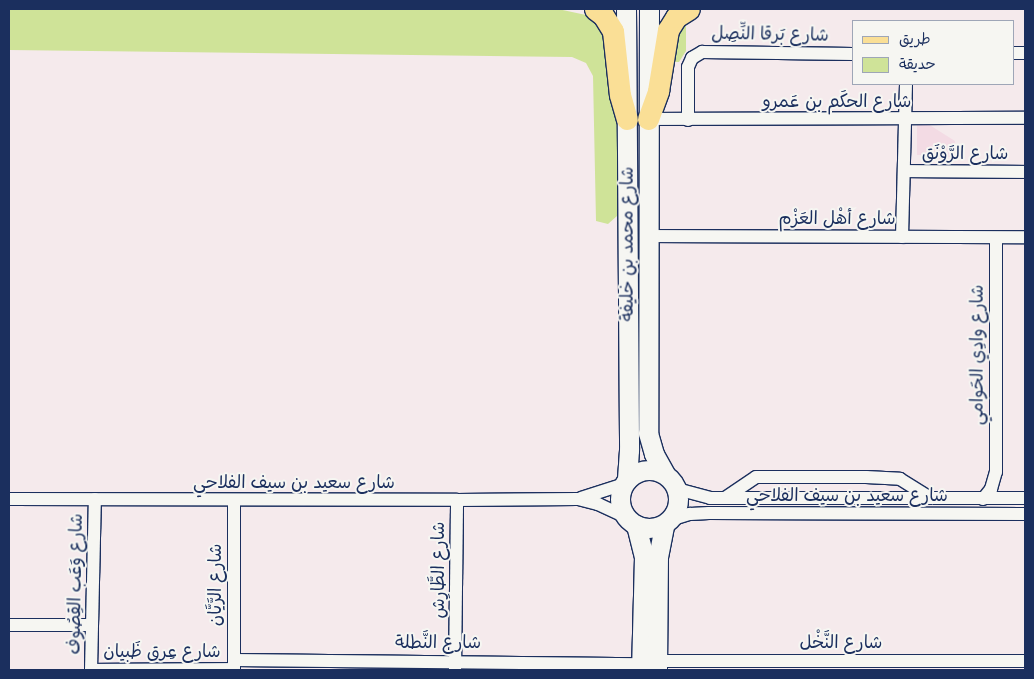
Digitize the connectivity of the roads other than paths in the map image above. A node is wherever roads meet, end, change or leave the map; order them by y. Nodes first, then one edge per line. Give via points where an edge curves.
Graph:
1 (595, 9) edge
2 (626, 9) edge
3 (649, 9) edge
4 (689, 9) edge
5 (852, 54) edge
6 (906, 85) edge
7 (1025, 118) edge
8 (638, 119) junction
9 (905, 119) junction
10 (688, 120) junction
11 (904, 171) junction
12 (1025, 172) edge
13 (648, 236) junction
14 (902, 236) junction
15 (1025, 237) edge
16 (996, 238) junction
17 (996, 472) junction
18 (665, 474) junction
19 (626, 482) junction
20 (678, 489) junction
21 (725, 498) junction
22 (930, 498) junction
23 (1010, 498) junction
24 (1025, 498) edge
25 (9, 499) edge
26 (95, 499) junction
27 (578, 499) junction
28 (983, 499) junction
29 (234, 500) junction
30 (457, 500) junction
31 (1025, 514) edge
32 (631, 521) junction
33 (667, 522) junction
34 (9, 625) edge
35 (91, 625) junction
36 (1025, 661) edge
37 (913, 665) edge
38 (455, 666) edge
39 (649, 666) edge
40 (234, 667) edge
41 (91, 670) edge

1 - 8 main road via 613,31 620,95
2 - 8 main road, شارع محمد بن خليفة
3 - 8 main road, شارع محمد بن خليفة
4 - 8 main road via 676,17 668,30 658,91
5 - 10 street, شارع بَرقا النِّصِل via 702,52 692,58 688,67
6 - 9 street
7 - 9 street, شارع الحكَم بن عَمرو
8 - 10 street, شارع الحكَم بن عَمرو
8 - 13 main road, شارع محمد بن خليفة
8 - 19 main road, شارع محمد بن خليفة
9 - 10 street, شارع الحكَم بن عَمرو
9 - 11 street
11 - 12 street, شارع الرَّوْنَق
11 - 14 street
13 - 14 street, شارع أهْل العَزْم
13 - 18 main road, شارع محمد بن خليفة via 648,433 654,454
14 - 16 street, شارع أهْل العَزْم
15 - 16 street, شارع أهْل العَزْم
16 - 17 street, شارع وادِي الحَوامي
17 - 23 street, شارع وادِي الحَوامي via 1002,489
17 - 28 street, شارع وادِي الحَوامي via 991,489
18 - 19 main road via 641,471
18 - 20 main road
19 - 27 street, شارع سعيد بن سيف الفلاحي
19 - 32 main road via 620,500
20 - 21 street, شارع سعيد بن سيف الفلاحي via 697,496
20 - 33 main road via 677,511
21 - 22 street, شارع سعيد بن سيف الفلاحي
21 - 22 street, شارع سعيد بن سيف الفلاحي via 756,477 866,477 900,479
22 - 28 street, شارع سعيد بن سيف الفلاحي
23 - 24 street, شارع سعيد بن سيف الفلاحي
23 - 28 street, شارع سعيد بن سيف الفلاحي
25 - 26 street, شارع سعيد بن سيف الفلاحي
26 - 29 street, شارع سعيد بن سيف الفلاحي
26 - 35 street, شارع وَعَب القِصُوف
27 - 30 street, شارع سعيد بن سيف الفلاحي
27 - 32 street, شارع سعيد بن سيف الفلاحي via 608,507
29 - 30 street, شارع سعيد بن سيف الفلاحي
29 - 40 street, شارع الرَّيَّان
30 - 38 street, شارع الطَّارِش
31 - 33 street, شارع سعيد بن سيف الفلاحي via 709,513 690,514
32 - 33 main road via 650,529
32 - 39 main road via 644,556
33 - 39 main road via 658,556
34 - 35 street
35 - 41 street, شارع وَعَب القِصُوف
36 - 37 street, شارع النَّخْل
37 - 39 street, شارع النَّخْل
38 - 39 street, شارع النَّطلة
38 - 40 street, شارع النَّطلة
40 - 41 street, شارع عِرق ظَبيان

